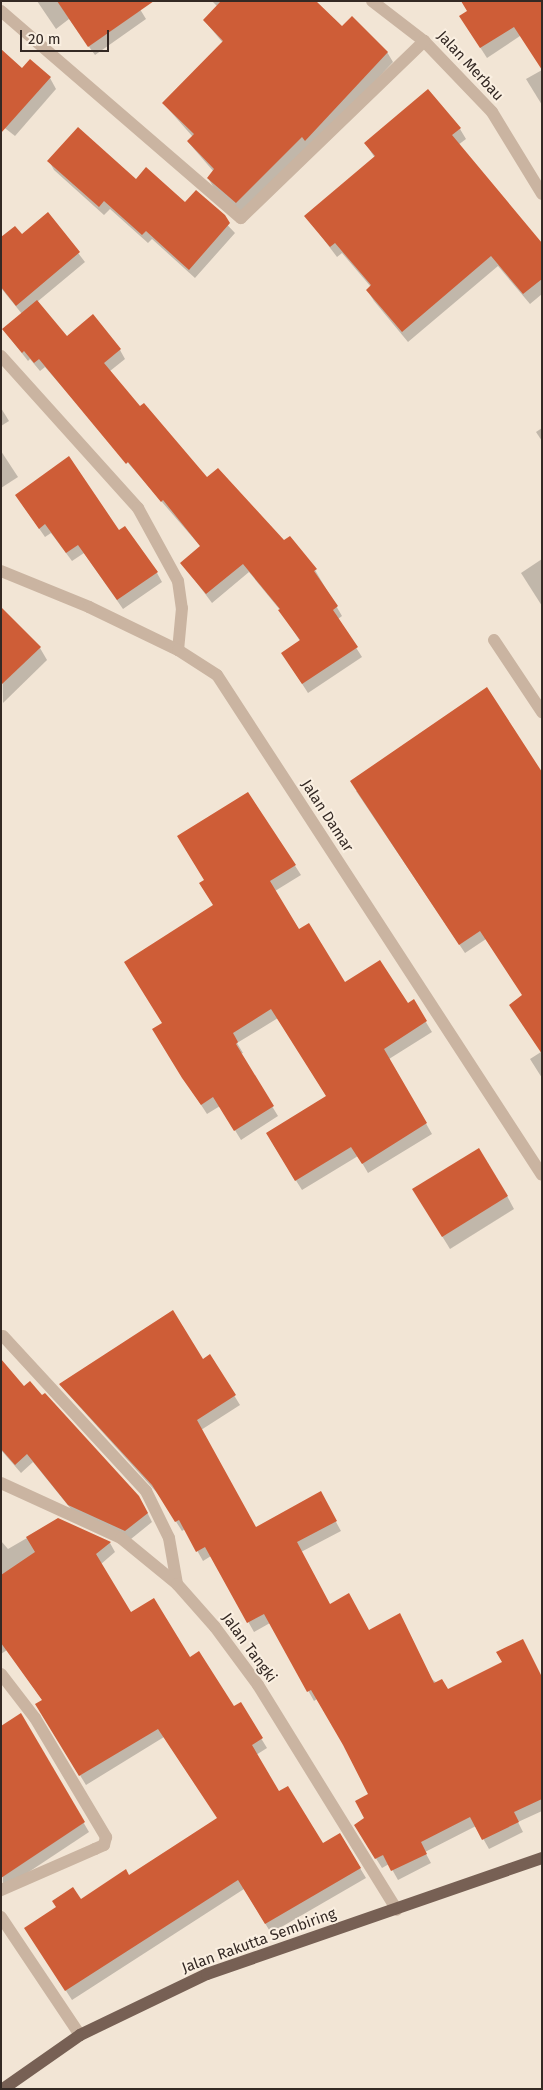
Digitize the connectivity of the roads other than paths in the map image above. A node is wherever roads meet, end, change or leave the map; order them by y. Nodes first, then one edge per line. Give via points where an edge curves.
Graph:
1 (372, 1) edge
2 (1, 11) edge
3 (424, 41) junction
4 (542, 194) edge
5 (1, 356) edge
6 (1, 571) edge
7 (494, 640) dead end
8 (178, 650) junction
9 (542, 712) edge
10 (542, 1175) edge
11 (3, 1336) dead end
12 (1, 1483) edge
13 (177, 1584) junction
14 (1, 1674) edge
15 (542, 1858) edge
16 (1, 1890) edge
17 (397, 1910) junction
18 (1, 1917) edge
19 (80, 2035) junction
20 (3, 2089) edge

1 - 3 street, Jalan Merbau
2 - 3 street via 241,218
3 - 4 street, Jalan Merbau via 492,112
5 - 8 street via 138,508 178,581 182,608
6 - 8 street, Jalan Damar via 89,607
7 - 9 street
8 - 10 street, Jalan Damar via 216,675
11 - 13 street via 146,1491 169,1538
12 - 13 street, Jalan Tangki via 122,1538
13 - 17 street, Jalan Tangki via 258,1684
14 - 16 street via 35,1718 106,1837 104,1845
15 - 17 main road, Jalan Rakutta Sembiring
17 - 19 main road, Jalan Rakutta Sembiring via 207,1974
18 - 19 street
19 - 20 main road, Jalan Rakutta Sembiring

